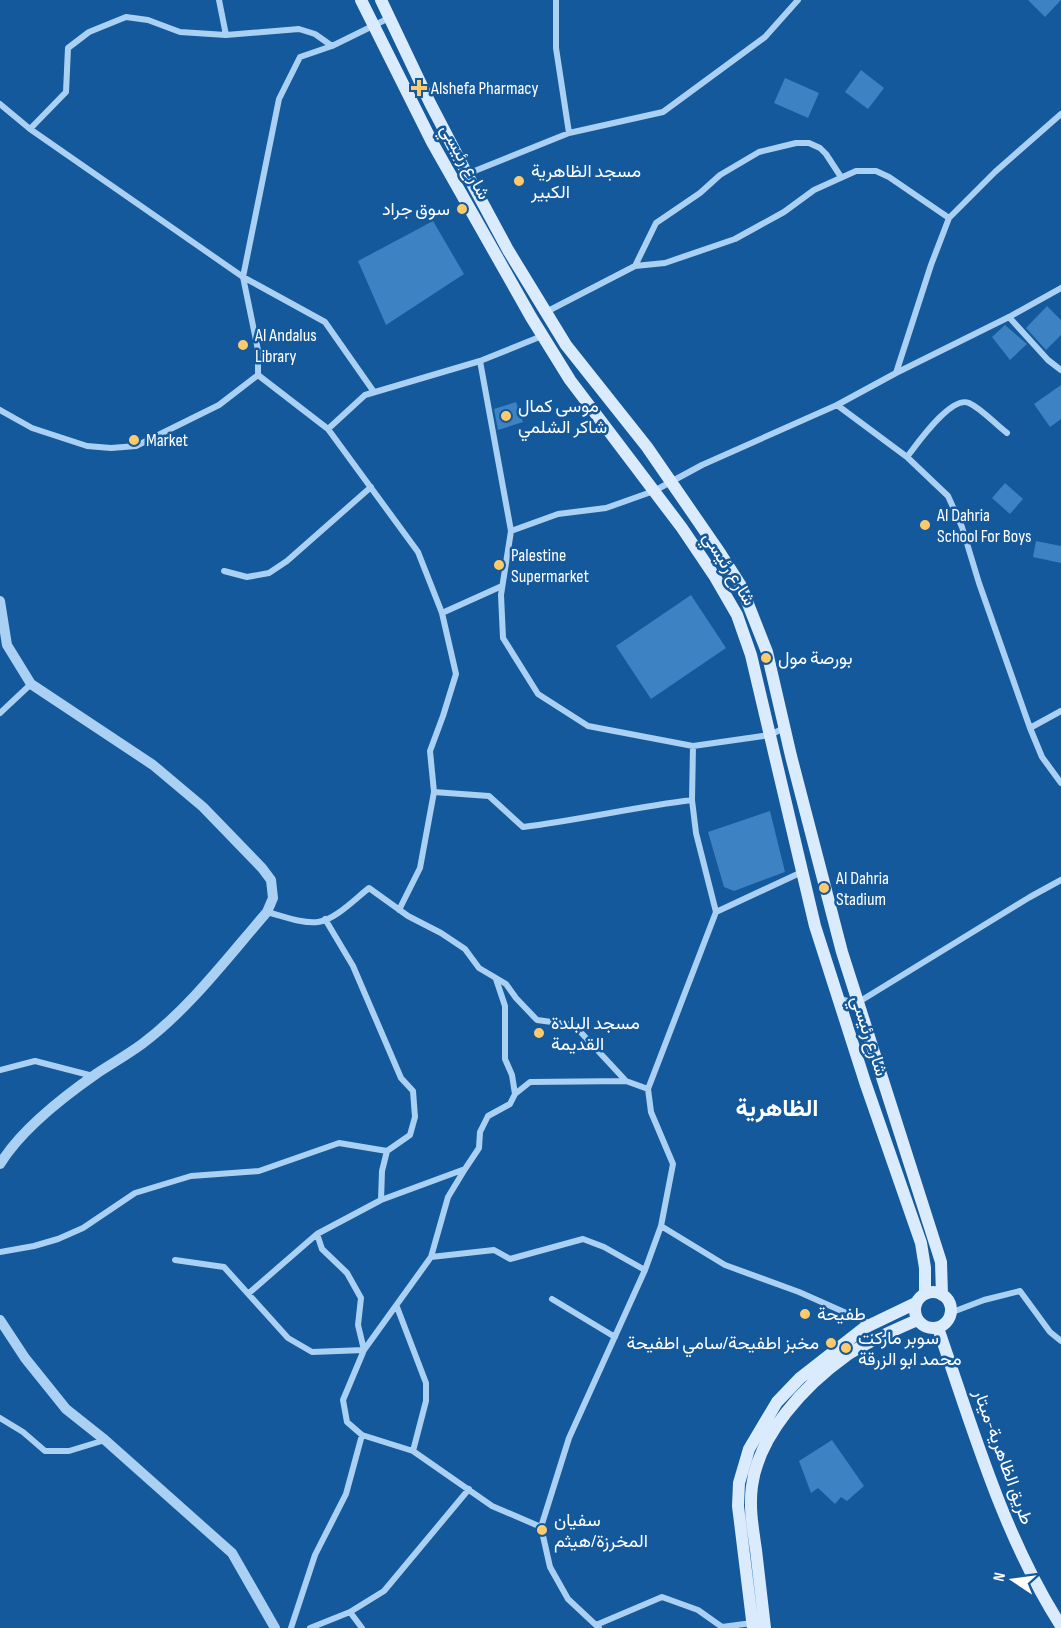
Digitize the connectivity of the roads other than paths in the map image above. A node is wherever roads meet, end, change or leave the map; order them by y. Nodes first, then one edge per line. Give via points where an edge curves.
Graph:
1 (219, 0) edge
2 (361, 0) edge
3 (381, 0) edge
4 (556, 0) edge
5 (798, 0) edge
6 (389, 18) junction
7 (374, 25) junction
8 (226, 34) junction
9 (332, 46) junction
10 (0, 104) edge
11 (1061, 114) edge
12 (30, 129) junction
13 (569, 133) junction
14 (467, 174) junction
15 (841, 177) junction
16 (949, 218) junction
17 (635, 266) junction
18 (243, 277) junction
19 (1061, 288) edge
20 (546, 312) junction
21 (1009, 317) junction
22 (543, 336) junction
23 (480, 361) junction
24 (1061, 370) edge
25 (896, 373) junction
26 (258, 375) junction
27 (374, 392) junction
28 (837, 405) junction
29 (2, 413) edge
30 (328, 429) junction
31 (1007, 433) dead end
32 (907, 457) junction
33 (671, 482) junction
34 (371, 487) junction
35 (654, 491) junction
36 (511, 531) junction
37 (224, 571) dead end
38 (502, 586) junction
39 (0, 601) edge
40 (442, 613) junction
41 (31, 684) junction
42 (1061, 711) edge
43 (0, 713) edge
44 (784, 728) junction
45 (1030, 728) junction
46 (770, 735) junction
47 (693, 746) junction
48 (1061, 783) edge
49 (434, 792) junction
50 (692, 800) junction
51 (802, 872) junction
52 (1061, 880) edge
53 (399, 910) junction
54 (267, 912) junction
55 (716, 912) junction
56 (325, 919) junction
57 (495, 978) junction
58 (838, 998) junction
59 (857, 1003) junction
60 (0, 1070) edge
61 (94, 1076) junction
62 (626, 1081) junction
63 (648, 1089) junction
64 (514, 1094) junction
65 (387, 1151) junction
66 (0, 1164) edge
67 (465, 1169) junction
68 (381, 1200) junction
69 (661, 1226) junction
70 (317, 1234) junction
71 (0, 1252) edge
72 (431, 1257) junction
73 (175, 1260) dead end
74 (645, 1270) junction
75 (249, 1293) junction
76 (942, 1295) junction
77 (920, 1298) junction
78 (552, 1299) dead end
79 (397, 1307) junction
80 (950, 1313) junction
81 (0, 1320) edge
82 (917, 1320) junction
83 (872, 1324) junction
84 (938, 1328) junction
85 (615, 1337) junction
86 (1061, 1341) edge
87 (364, 1350) junction
88 (0, 1418) edge
89 (362, 1435) junction
90 (105, 1440) junction
91 (413, 1451) junction
92 (469, 1489) junction
93 (541, 1527) junction
94 (350, 1612) junction
95 (753, 1625) edge
96 (1061, 1626) edge
97 (597, 1627) edge
98 (275, 1628) edge
99 (291, 1628) edge
100 (310, 1628) edge
101 (362, 1628) edge
102 (765, 1628) edge

1 - 8 street
2 - 7 main road, شارع رئيسي
3 - 6 main road, شارع رئيسي
4 - 13 street via 556,48
5 - 13 street via 765,37 663,112
6 - 7 street
6 - 14 main road, شارع رئيسي
7 - 9 street
7 - 22 main road, شارع رئيسي via 432,142
8 - 9 street via 299,29
8 - 12 street via 180,32 126,17 89,32 68,48 66,92
9 - 18 street via 300,57 279,99
10 - 12 street
11 - 16 street via 994,172
12 - 18 street
13 - 14 street
14 - 20 main road, شارع رئيسي
15 - 16 street via 863,171 883,174
15 - 17 street via 735,239 665,263
15 - 17 street via 826,154 813,144 796,143 759,152 720,175 700,194 656,223
16 - 25 street
17 - 20 street
18 - 26 street via 258,350
18 - 27 street via 325,322
19 - 21 street
20 - 33 main road, شارع رئيسي via 566,345
21 - 24 street
21 - 25 street
22 - 23 street
22 - 35 main road, شارع رئيسي via 570,380
23 - 27 street
23 - 36 street
25 - 28 street
26 - 29 street via 219,405 136,446 87,446 32,428
26 - 30 street
27 - 30 street via 365,395
28 - 32 street
28 - 33 street
30 - 34 street
31 - 32 street via 969,403 955,403
32 - 45 street via 948,496
33 - 35 street
33 - 44 main road, شارع رئيسي via 745,596 767,652
34 - 37 street via 269,573 247,577
34 - 40 street via 418,552
35 - 36 street via 606,508 558,514
35 - 46 main road, شارع رئيسي via 737,615
36 - 38 street
38 - 40 street
38 - 47 street via 502,638 538,694 588,726
39 - 41 street via 7,645
40 - 49 street via 456,674 430,751
41 - 43 street
41 - 54 street via 153,765 203,807 271,880 273,898
42 - 45 street
44 - 46 street
44 - 59 main road, شارع رئيسي
45 - 48 street via 1042,757
46 - 47 street
46 - 51 main road, شارع رئيسي
47 - 50 street
49 - 50 street via 489,796 523,827
49 - 53 street via 420,868
50 - 55 street via 696,833
51 - 55 street
51 - 58 main road, شارع رئيسي
52 - 59 street
53 - 56 street via 369,888
53 - 57 street via 465,949 479,968
54 - 56 street via 294,920
54 - 61 street via 189,1001 142,1044
55 - 63 street
56 - 65 street via 353,966 401,1078 413,1091 415,1118 410,1135
57 - 62 street via 506,984 537,1020 574,1025
57 - 64 street via 505,1006 505,1059
58 - 59 street
58 - 77 main road, شارع رئيسي via 921,1243 925,1268
59 - 76 main road, شارع رئيسي via 941,1262
60 - 61 street via 35,1061
61 - 66 street via 41,1118
62 - 63 street
62 - 64 street via 530,1082
63 - 69 street via 651,1112 673,1164
64 - 67 street via 510,1104 488,1116 480,1131 479,1148
65 - 68 street
65 - 71 street via 339,1143 259,1171 191,1176 135,1193 83,1228 58,1239
67 - 68 street
67 - 72 street via 448,1197
68 - 70 street
69 - 74 street
69 - 83 street via 725,1265
70 - 75 street
70 - 87 street via 322,1249 347,1272 361,1298 358,1325
72 - 74 street via 494,1250 510,1259 583,1239
72 - 79 street
73 - 75 street via 224,1267
74 - 85 street
75 - 87 street via 288,1338 312,1352
76 - 77 main road via 930,1292
76 - 80 main road via 950,1304
77 - 82 main road via 915,1309
77 - 83 main road
78 - 85 street
79 - 87 street
79 - 91 street via 426,1383 426,1402
80 - 84 main road
80 - 86 street via 1020,1291
81 - 90 street via 66,1409
82 - 84 main road via 926,1328
82 - 102 main road via 848,1355 821,1376 766,1444 752,1485 751,1512
83 - 95 main road via 800,1378 777,1402 749,1449 739,1483 738,1506
84 - 96 main road, طريق الظاهرية-ميتار via 1007,1524 1041,1595
85 - 93 street via 569,1438
87 - 89 street via 343,1400 347,1422
88 - 90 street via 45,1451 69,1451
89 - 91 street
89 - 99 street via 346,1494 315,1555
90 - 98 street via 232,1553
91 - 92 street
92 - 93 street via 492,1506
92 - 94 street via 384,1591
93 - 97 street via 550,1567 568,1599
94 - 100 street
94 - 101 street
95 - 97 street via 722,1627 698,1610 662,1598

